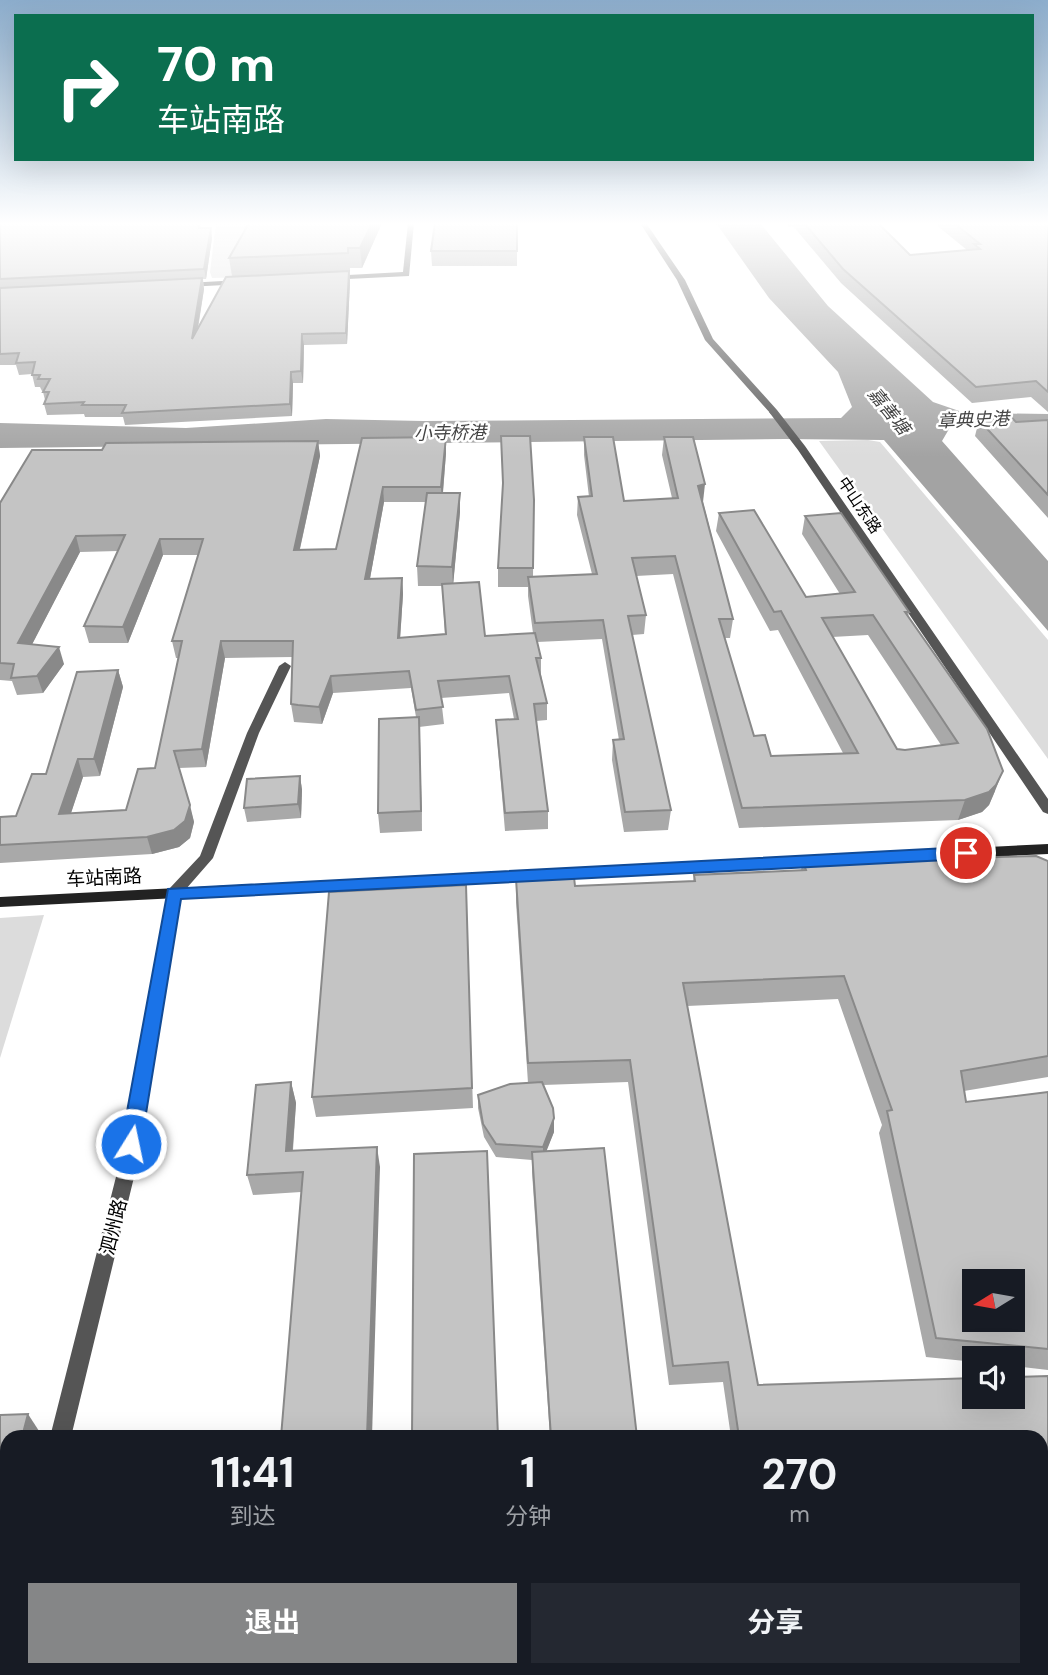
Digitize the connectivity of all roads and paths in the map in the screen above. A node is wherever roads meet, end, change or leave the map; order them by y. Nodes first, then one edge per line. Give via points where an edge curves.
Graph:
1 (691, 301) edge
2 (285, 666) dead end
3 (1048, 809) edge
4 (1048, 849) edge
5 (174, 893) junction
6 (0, 902) edge
7 (62, 1430) edge

1 - 3 street, 中山东路 via 709,340 802,448
2 - 5 street via 253,733 206,858
4 - 5 street, 车站南路
5 - 6 street, 车站南路
5 - 7 street, 泗州路 via 127,1169

